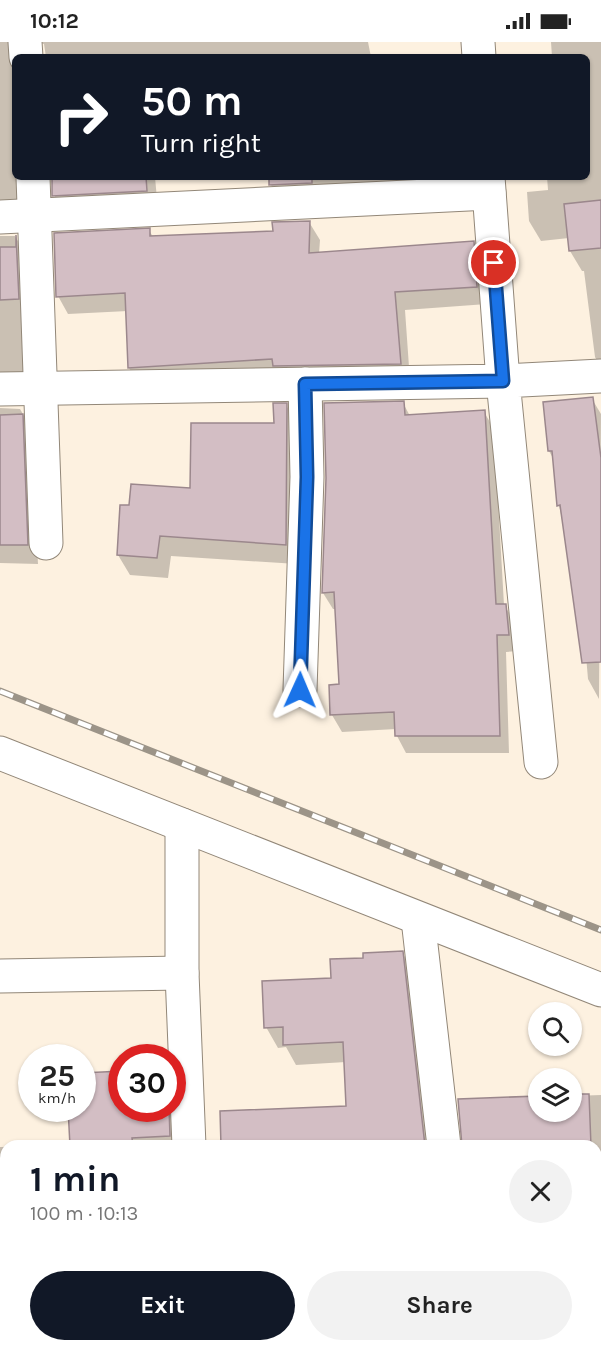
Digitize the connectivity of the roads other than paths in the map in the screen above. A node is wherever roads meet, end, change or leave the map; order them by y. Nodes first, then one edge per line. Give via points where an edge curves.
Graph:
1 (33, 180) edge
2 (488, 185) edge
3 (35, 214) junction
4 (0, 217) edge
5 (601, 376) edge
6 (503, 381) junction
7 (305, 384) junction
8 (40, 388) junction
9 (0, 389) edge
10 (46, 543) dead end
11 (300, 690) dead end
12 (0, 753) edge
13 (541, 762) dead end
14 (182, 825) junction
15 (418, 919) junction
16 (182, 973) junction
17 (0, 976) edge
18 (601, 990) edge
19 (189, 1140) edge
20 (443, 1140) edge

1 - 3 street
2 - 3 street
2 - 6 street
3 - 4 street
3 - 8 street
5 - 6 street
6 - 7 street
6 - 13 street
7 - 8 street
7 - 11 street via 307,477
8 - 9 street
8 - 10 street
12 - 14 street
14 - 15 street
14 - 16 street
15 - 18 street
15 - 20 street
16 - 17 street
16 - 19 street

